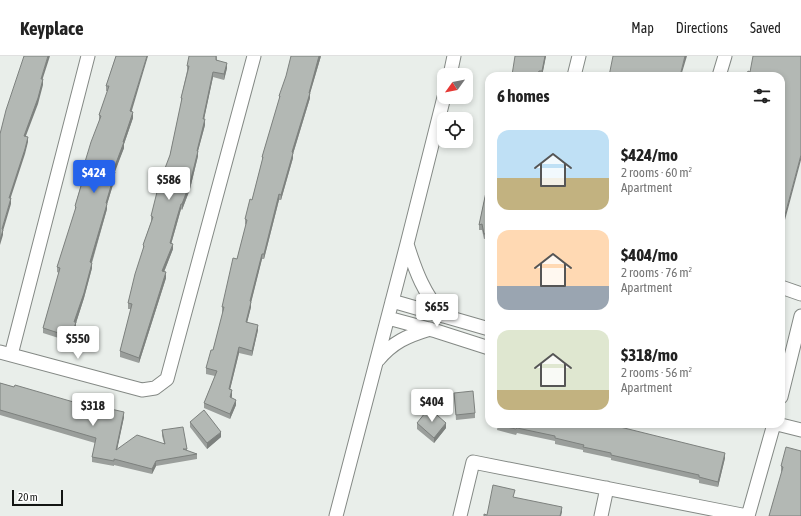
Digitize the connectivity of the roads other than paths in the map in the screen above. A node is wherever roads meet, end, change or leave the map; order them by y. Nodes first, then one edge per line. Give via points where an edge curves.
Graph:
1 (88, 56) edge
2 (254, 56) edge
3 (454, 56) edge
4 (580, 56) edge
5 (725, 56) edge
6 (451, 68) edge
7 (575, 72) edge
8 (720, 72) edge
9 (442, 104) edge
10 (407, 244) junction
11 (785, 288) edge
12 (801, 294) edge
13 (392, 301) junction
14 (443, 316) junction
15 (801, 316) edge
16 (388, 318) junction
17 (485, 328) edge
18 (430, 329) junction
19 (485, 347) edge
20 (6, 353) edge
21 (376, 361) junction
22 (785, 381) edge
23 (785, 426) edge
24 (775, 428) edge
25 (801, 430) edge
26 (607, 488) junction
27 (336, 516) edge
28 (460, 516) edge
29 (601, 516) edge
30 (747, 516) edge

1 - 20 street
2 - 20 street via 167,379 155,388 142,390
3 - 6 street
4 - 7 street
5 - 8 street
9 - 10 street
10 - 13 street
10 - 14 street via 422,285
11 - 12 street
13 - 14 street
13 - 16 street
14 - 17 street
15 - 22 street
16 - 18 street
16 - 21 street
18 - 19 street
18 - 21 street via 395,343
21 - 27 street
23 - 25 street
24 - 30 street
26 - 28 street via 473,462
26 - 29 street
26 - 30 street

